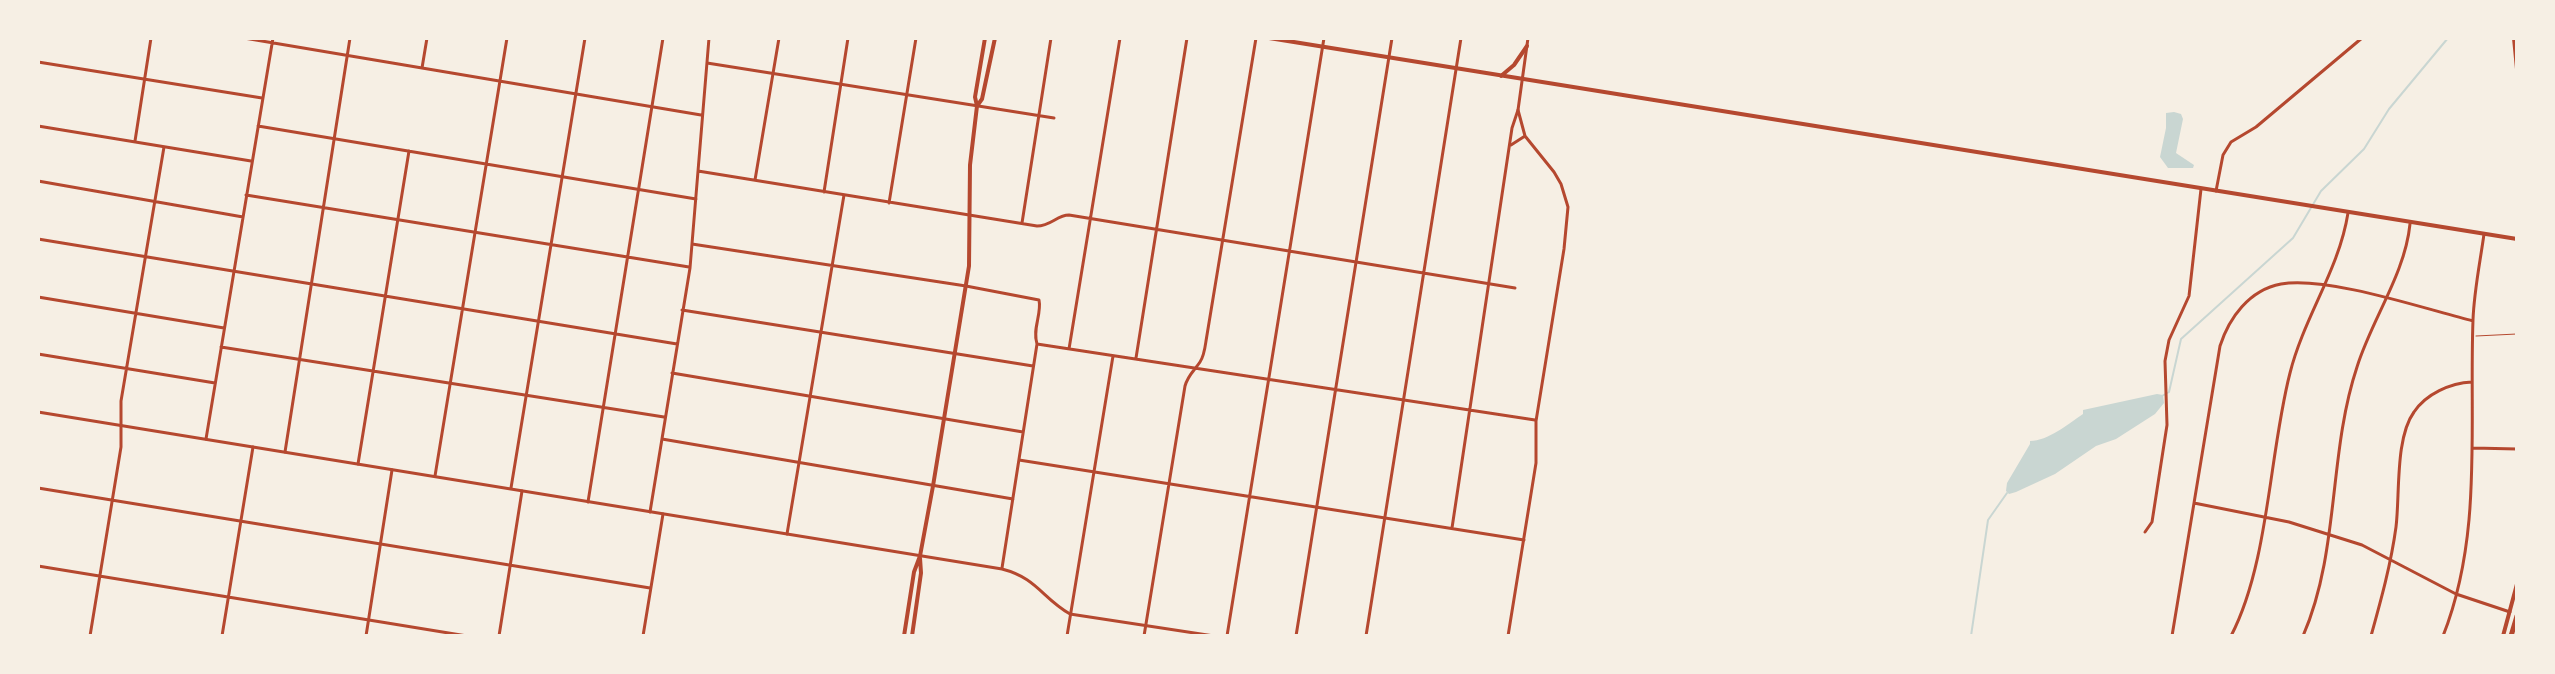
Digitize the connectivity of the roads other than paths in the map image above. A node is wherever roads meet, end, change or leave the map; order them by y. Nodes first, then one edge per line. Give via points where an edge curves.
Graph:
1 (151, 38) edge
2 (244, 38) edge
3 (350, 38) edge
4 (427, 38) edge
5 (507, 38) edge
6 (585, 38) edge
7 (663, 38) edge
8 (709, 38) edge
9 (779, 38) edge
10 (848, 38) edge
11 (916, 38) edge
12 (985, 38) edge
13 (995, 38) edge
14 (1051, 38) edge
15 (1120, 38) edge
16 (1187, 38) edge
17 (1256, 38) edge
18 (1269, 38) edge
19 (1324, 38) edge
20 (1392, 38) edge
21 (1461, 38) edge
22 (1528, 38) edge
23 (2362, 38) edge
24 (2514, 38) edge
25 (272, 40) edge
26 (1527, 46) junction
27 (1322, 47) junction
28 (348, 55) junction
29 (1389, 58) junction
30 (38, 62) edge
31 (707, 63) junction
32 (422, 68) junction
33 (1456, 69) junction
34 (2517, 69) edge
35 (773, 73) junction
36 (1501, 76) junction
37 (145, 79) junction
38 (1521, 79) junction
39 (500, 81) junction
40 (841, 84) junction
41 (576, 94) junction
42 (907, 95) junction
43 (262, 98) junction
44 (652, 106) junction
45 (977, 106) junction
46 (1518, 110) junction
47 (703, 115) junction
48 (1038, 116) junction
49 (1054, 118) dead end
50 (38, 126) edge
51 (258, 126) junction
52 (1525, 136) junction
53 (334, 139) junction
54 (135, 142) junction
55 (1511, 145) junction
56 (164, 147) junction
57 (409, 151) junction
58 (252, 162) junction
59 (486, 164) junction
60 (698, 171) junction
61 (562, 177) junction
62 (38, 181) edge
63 (755, 181) junction
64 (638, 189) junction
65 (2201, 189) junction
66 (2216, 191) junction
67 (824, 192) junction
68 (246, 195) junction
69 (844, 195) junction
70 (696, 199) junction
71 (154, 203) junction
72 (889, 203) junction
73 (323, 208) junction
74 (2348, 213) junction
75 (971, 216) junction
76 (243, 217) junction
77 (1091, 218) junction
78 (398, 220) junction
79 (1022, 223) junction
80 (2410, 224) junction
81 (1157, 229) junction
82 (475, 232) junction
83 (2484, 234) junction
84 (38, 239) edge
85 (2516, 239) edge
86 (1222, 240) junction
87 (692, 244) junction
88 (551, 245) junction
89 (1289, 251) junction
90 (145, 256) junction
91 (627, 257) junction
92 (1356, 262) junction
93 (832, 266) junction
94 (690, 268) junction
95 (234, 271) junction
96 (1422, 273) junction
97 (1487, 283) junction
98 (311, 284) junction
99 (966, 286) junction
100 (2324, 286) junction
101 (1515, 288) dead end
102 (386, 296) junction
103 (38, 297) edge
104 (2385, 299) junction
105 (462, 309) junction
106 (682, 310) junction
107 (136, 314) junction
108 (538, 321) junction
109 (2473, 321) junction
110 (224, 328) junction
111 (821, 333) junction
112 (615, 334) junction
113 (2517, 334) edge
114 (2473, 336) junction
115 (677, 344) junction
116 (1037, 344) junction
117 (221, 347) junction
118 (1069, 349) junction
119 (955, 352) junction
120 (38, 354) edge
121 (1113, 356) junction
122 (1136, 359) junction
123 (299, 360) junction
124 (1033, 366) junction
125 (1194, 368) junction
126 (126, 369) junction
127 (373, 372) junction
128 (672, 373) junction
129 (1268, 380) junction
130 (2472, 382) junction
131 (215, 383) junction
132 (450, 384) junction
133 (1335, 390) junction
134 (526, 397) junction
135 (810, 397) junction
136 (1403, 400) junction
137 (603, 407) junction
138 (1471, 411) junction
139 (38, 412) edge
140 (665, 417) junction
141 (944, 419) junction
142 (1536, 421) junction
143 (120, 425) junction
144 (1023, 432) junction
145 (206, 439) junction
146 (662, 439) junction
147 (253, 447) junction
148 (2473, 448) junction
149 (2517, 449) edge
150 (285, 452) junction
151 (1019, 460) junction
152 (799, 462) junction
153 (358, 464) junction
154 (392, 470) junction
155 (1094, 472) junction
156 (435, 477) junction
157 (1169, 484) junction
158 (933, 486) junction
159 (38, 488) edge
160 (511, 489) junction
161 (522, 491) junction
162 (1249, 497) junction
163 (1013, 499) junction
164 (113, 500) junction
165 (588, 502) junction
166 (2194, 503) junction
167 (1317, 507) junction
168 (650, 512) junction
169 (663, 514) junction
170 (2263, 517) junction
171 (1384, 518) junction
172 (241, 521) junction
173 (1452, 529) junction
174 (2145, 532) dead end
175 (787, 534) junction
176 (2329, 534) junction
177 (1524, 540) junction
178 (380, 544) junction
179 (920, 556) junction
180 (2390, 560) junction
181 (510, 565) junction
182 (38, 566) edge
183 (1002, 569) junction
184 (101, 576) junction
185 (2517, 584) edge
186 (650, 588) junction
187 (2456, 594) junction
188 (229, 597) junction
189 (2510, 612) junction
190 (1070, 614) junction
191 (2517, 616) edge
192 (368, 620) junction
193 (1146, 625) junction
194 (90, 636) edge
195 (222, 636) edge
196 (366, 636) edge
197 (467, 636) edge
198 (499, 636) edge
199 (643, 636) edge
200 (904, 636) edge
201 (912, 636) edge
202 (1067, 636) edge
203 (1144, 636) edge
204 (1214, 636) edge
205 (1227, 636) edge
206 (1296, 636) edge
207 (1366, 636) edge
208 (1508, 636) edge
209 (2172, 636) edge
210 (2231, 636) edge
211 (2303, 636) edge
212 (2371, 636) edge
213 (2443, 636) edge
214 (2503, 636) edge
215 (2511, 636) edge

1 - 37 street
2 - 25 street
3 - 28 street
4 - 32 street
5 - 39 street
6 - 41 street
7 - 44 street
8 - 31 street
9 - 35 street
10 - 40 street
11 - 42 street
12 - 45 main road
13 - 45 main road
14 - 48 street
15 - 77 street
16 - 81 street
17 - 86 street
18 - 27 main road
19 - 27 street
20 - 29 street
21 - 33 street
22 - 26 street
23 - 66 street via 2231,142
24 - 34 main road
25 - 28 street
25 - 43 street
26 - 36 main road
26 - 38 street
27 - 29 main road
27 - 89 street
28 - 32 street
28 - 53 street
29 - 33 main road
29 - 92 street
30 - 37 street
31 - 35 street
31 - 47 street
32 - 39 street
33 - 36 main road
33 - 96 street
35 - 40 street
35 - 63 street
36 - 38 main road
37 - 43 street
37 - 54 street
38 - 46 street
38 - 65 main road
39 - 41 street
39 - 59 street
40 - 42 street
40 - 67 street
41 - 44 street
41 - 61 street
42 - 45 street
42 - 72 street
43 - 51 street
44 - 47 street
44 - 64 street
45 - 48 street
45 - 75 main road
46 - 52 street
46 - 55 street
47 - 60 street
48 - 49 street
48 - 79 street
50 - 54 street
51 - 53 street
51 - 58 street
52 - 55 street
52 - 142 street via 1554,172 1568,207
53 - 57 street
53 - 73 street
54 - 56 street
55 - 97 street
56 - 58 street
56 - 71 street
57 - 59 street
57 - 78 street
58 - 68 street
59 - 61 street
59 - 82 street
60 - 63 street
60 - 70 street
61 - 64 street
61 - 88 street
62 - 71 street
63 - 67 street
64 - 70 street
64 - 91 street
65 - 66 main road
65 - 174 street via 2189,296 2165,361 2167,414 2152,522
66 - 74 main road
67 - 69 street
68 - 73 street
68 - 76 street
69 - 72 street
69 - 93 street
70 - 87 street
71 - 76 street
71 - 90 street
72 - 75 street
73 - 78 street
73 - 98 street
74 - 80 main road
74 - 100 street via 2343,243
75 - 79 street
75 - 99 main road
76 - 95 street
77 - 79 street via 1061,215 1043,226
77 - 81 street
77 - 118 street
78 - 82 street
78 - 102 street
80 - 83 main road
80 - 104 street
81 - 86 street
81 - 122 street
82 - 88 street
82 - 105 street
83 - 85 main road
83 - 109 street
84 - 90 street
86 - 89 street
86 - 125 street via 1203,356
87 - 93 street
87 - 94 street
88 - 91 street
88 - 108 street
89 - 92 street
89 - 129 street
90 - 95 street
90 - 107 street
91 - 94 street
91 - 112 street
92 - 96 street
92 - 133 street
93 - 99 street
93 - 111 street
94 - 106 street
95 - 98 street
95 - 110 street
96 - 97 street
96 - 136 street
97 - 101 street
97 - 138 street
98 - 102 street
98 - 123 street
99 - 116 street via 1041,302
99 - 119 main road
100 - 104 street
100 - 166 street via 2274,287 2251,299 2228,323
100 - 170 street via 2290,370
102 - 105 street
102 - 127 street
103 - 107 street
104 - 109 street
104 - 176 street via 2346,407
105 - 108 street
105 - 132 street
106 - 111 street
106 - 115 street
107 - 110 street
107 - 126 street
108 - 112 street
108 - 134 street
109 - 114 street
110 - 117 street
111 - 119 street
111 - 135 street
112 - 115 street
112 - 137 street
113 - 114 lane
114 - 130 street
115 - 128 street
116 - 118 street
116 - 124 street
117 - 123 street
117 - 131 street
118 - 121 street
119 - 124 street
119 - 141 main road
120 - 126 street
121 - 122 street
121 - 155 street
122 - 125 street
123 - 127 street
123 - 150 street
124 - 144 street
125 - 129 street
125 - 157 street via 1185,386
126 - 131 street
126 - 143 street
127 - 132 street
127 - 153 street
128 - 135 street
128 - 140 street
129 - 133 street
129 - 162 street
130 - 148 street
130 - 180 street via 2438,391 2411,417 2403,443
131 - 145 street
132 - 134 street
132 - 156 street
133 - 136 street
133 - 167 street
134 - 137 street
134 - 160 street
135 - 141 street
135 - 152 street
136 - 138 street
136 - 171 street
137 - 140 street
137 - 165 street
138 - 142 street
138 - 173 street
139 - 143 street
140 - 146 street
141 - 144 street
141 - 158 main road
142 - 177 street via 1536,463
143 - 145 street
143 - 164 street
144 - 151 street
145 - 147 street
146 - 152 street
146 - 168 street
147 - 150 street
147 - 172 street
148 - 149 street
148 - 187 street via 2470,518
150 - 153 street
151 - 155 street
151 - 163 street
152 - 158 street
152 - 175 street
153 - 154 street
154 - 156 street
154 - 178 street
155 - 157 street
155 - 190 street
156 - 160 street
157 - 162 street
157 - 193 street
158 - 163 street
158 - 179 main road
159 - 164 street
160 - 161 street
161 - 165 street
161 - 181 street
162 - 167 street
162 - 205 street
163 - 183 street
164 - 172 street
164 - 184 street
165 - 168 street
166 - 170 street
166 - 209 street
167 - 171 street
167 - 206 street
168 - 169 street
169 - 175 street
169 - 186 street
170 - 176 street
170 - 210 street via 2253,573
171 - 173 street
171 - 207 street
172 - 178 street
172 - 188 street
173 - 177 street
175 - 179 street
176 - 180 street
176 - 211 street
177 - 208 street
178 - 181 street
178 - 192 street
179 - 183 street
179 - 200 main road
179 - 201 main road
180 - 187 street
180 - 212 street
181 - 186 street
181 - 198 street
182 - 184 street
183 - 190 street via 1035,584
184 - 188 street
184 - 194 street
185 - 189 main road
186 - 199 street
187 - 189 street
187 - 213 street
188 - 192 street
188 - 195 street
189 - 214 main road
190 - 193 street
190 - 202 street
191 - 215 highway
192 - 196 street
192 - 197 street
193 - 203 street
193 - 204 street

